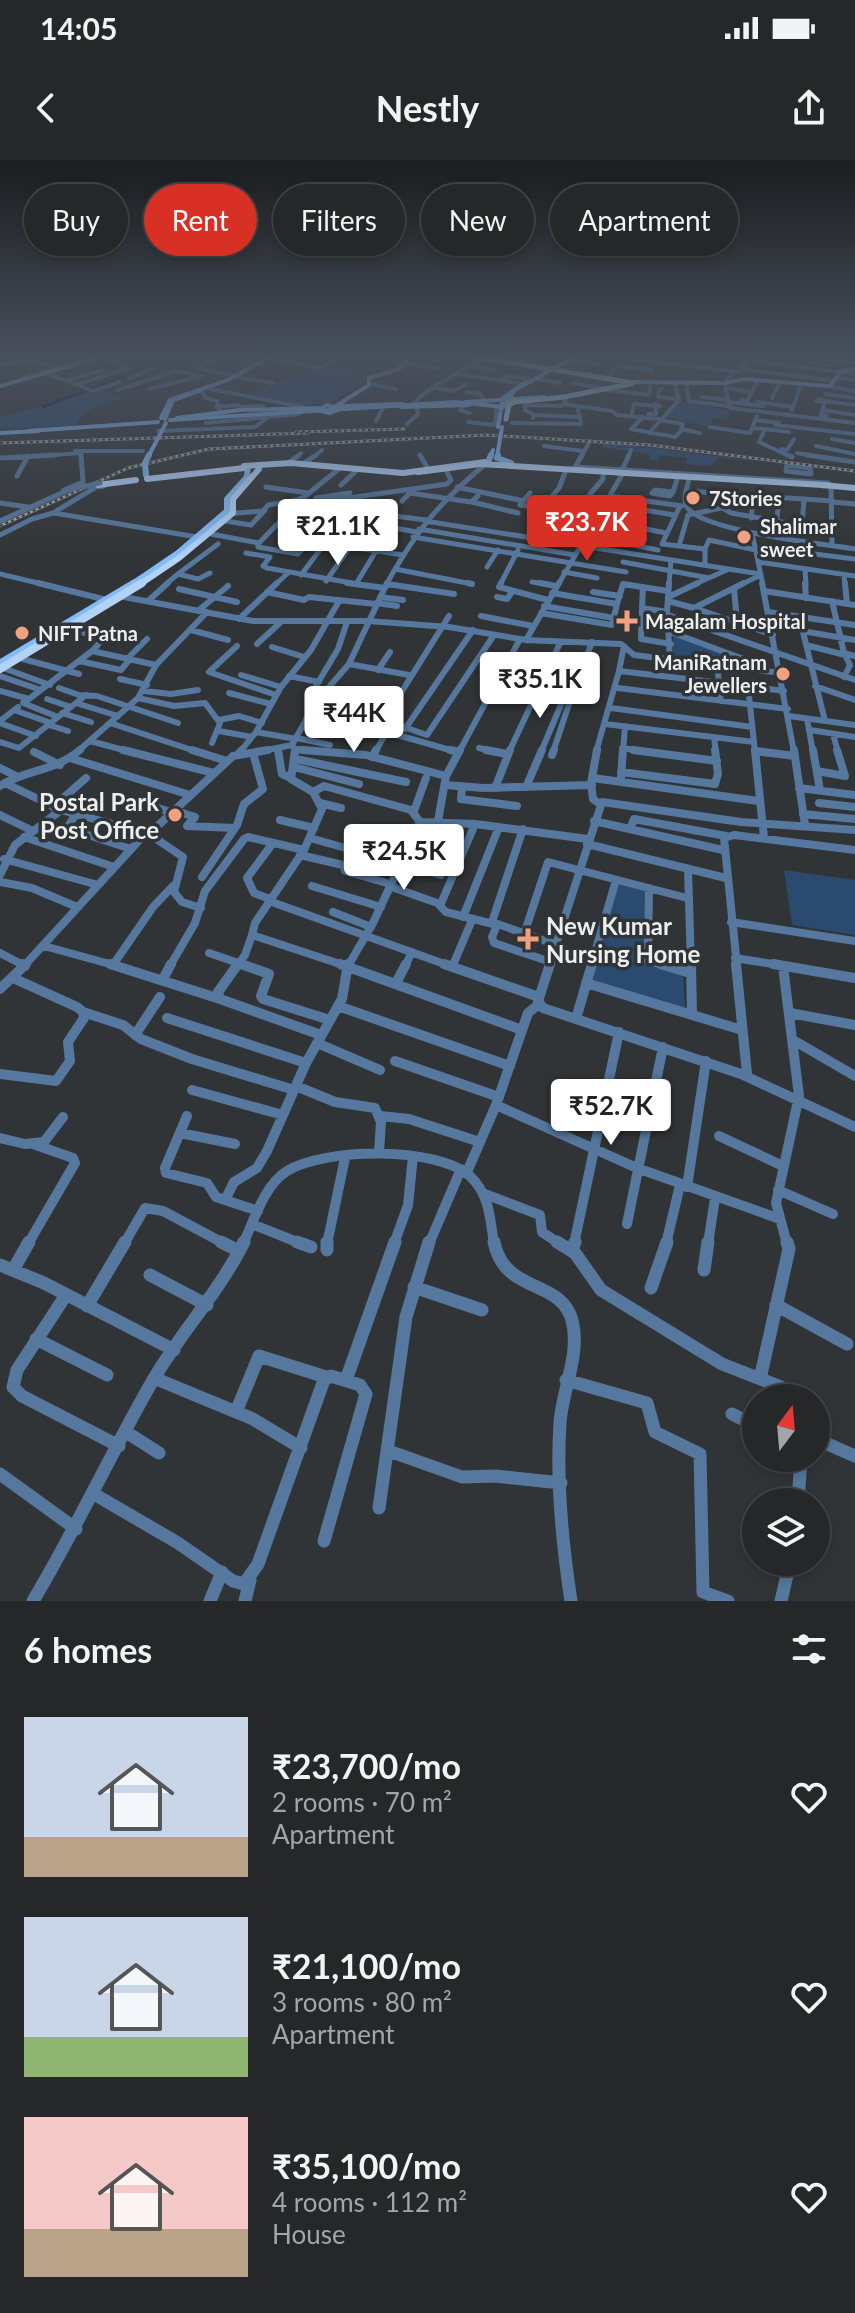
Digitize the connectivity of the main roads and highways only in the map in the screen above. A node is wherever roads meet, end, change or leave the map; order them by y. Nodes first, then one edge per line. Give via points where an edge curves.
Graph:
1 (127, 423) edge
2 (163, 423) edge
3 (499, 423) edge
4 (503, 423) edge
5 (0, 431) edge
6 (489, 460) junction
7 (279, 464) junction
8 (500, 465) junction
9 (540, 466) junction
10 (250, 467) junction
11 (142, 478) junction
12 (99, 484) road end
13 (245, 484) junction
14 (827, 485) junction
15 (855, 487) edge
16 (223, 518) junction
17 (125, 592) junction
18 (1, 669) edge

1 - 5 main road
2 - 11 main road, bridge
3 - 6 main road, bridge
4 - 9 main road, bridge via 498,459
6 - 7 highway, bridge via 403,474
6 - 7 highway via 399,473
6 - 8 highway, bridge
6 - 8 main road, bridge
6 - 9 highway
7 - 10 highway
8 - 14 highway, bridge
9 - 14 highway, bridge
10 - 11 highway, bridge
10 - 13 main road via 255,475
10 - 17 highway, bridge via 220,521
10 - 18 highway, bridge via 233,499 233,513 196,544
11 - 12 highway
13 - 16 main road via 227,499
13 - 16 main road via 236,499 238,509
14 - 15 highway
16 - 17 main road
16 - 17 main road via 211,534 157,575
17 - 18 highway, bridge
17 - 18 main road

